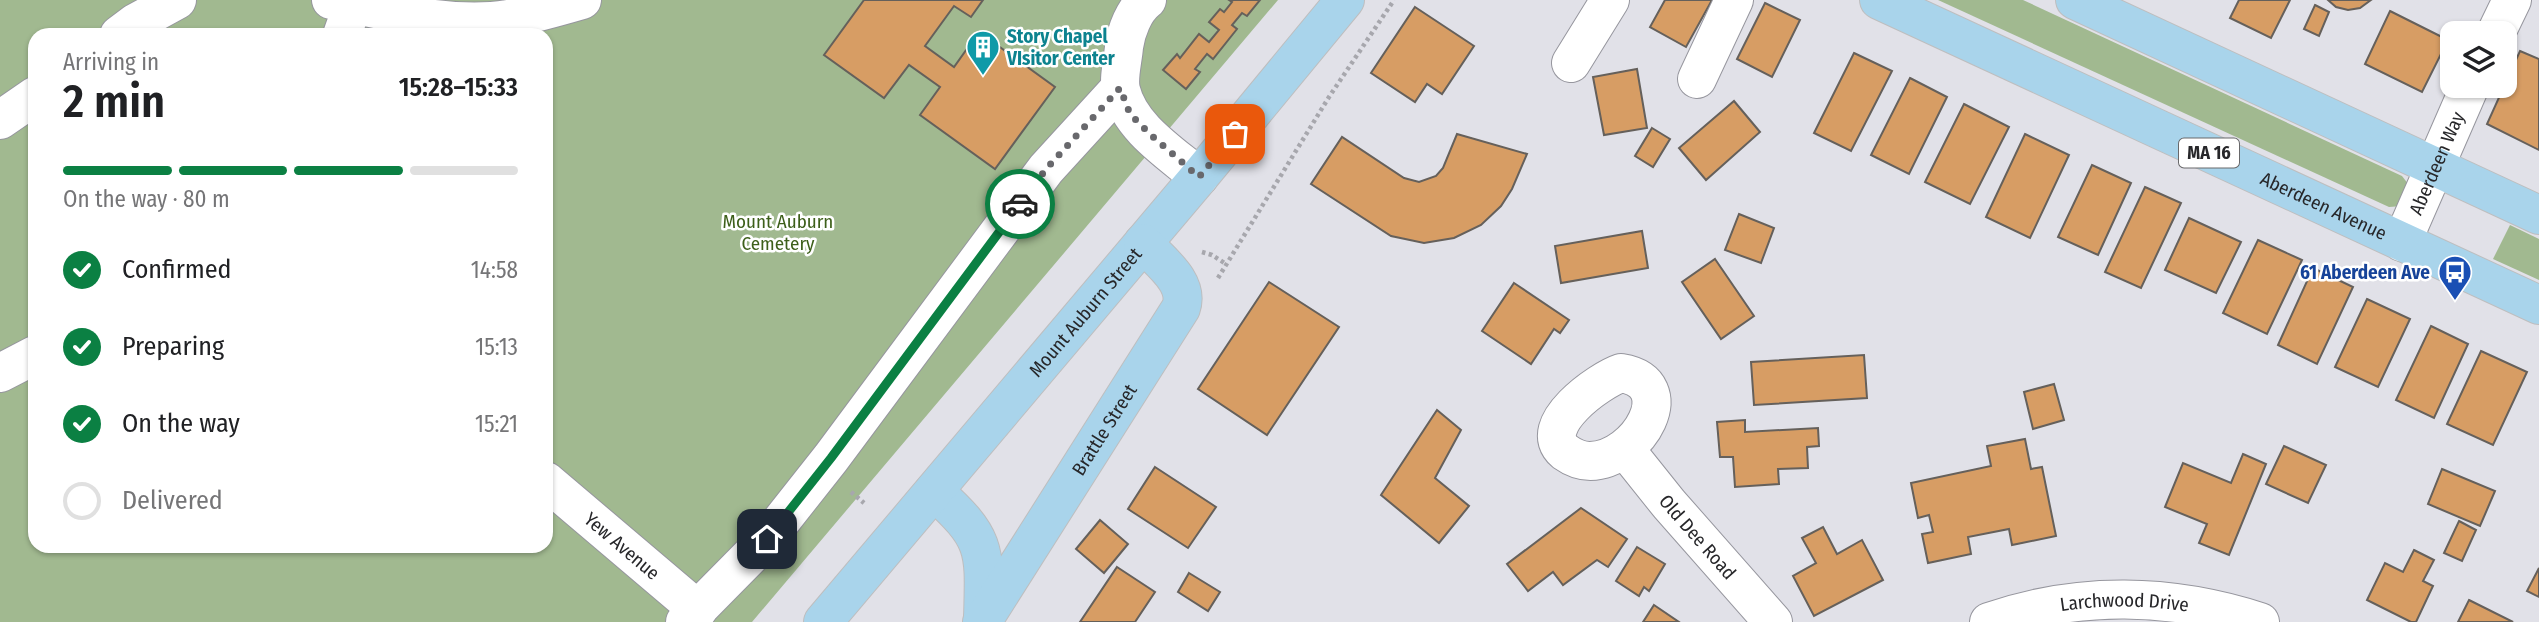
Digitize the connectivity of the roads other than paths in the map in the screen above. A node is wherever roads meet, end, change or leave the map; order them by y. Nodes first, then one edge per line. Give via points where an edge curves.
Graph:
1 (177, 0) edge
2 (582, 0) edge
3 (1610, 0) edge
4 (1734, 0) edge
5 (1879, 0) edge
6 (2075, 0) edge
7 (2512, 0) edge
8 (1343, 1) edge
9 (1136, 2) edge
10 (342, 13) edge
11 (2502, 21) edge
12 (128, 28) edge
13 (1571, 63) dead end
14 (1697, 79) dead end
15 (1120, 88) junction
16 (2465, 98) edge
17 (28, 101) edge
18 (0, 120) edge
19 (2435, 167) junction
20 (1199, 177) junction
21 (2539, 215) edge
22 (2402, 242) junction
23 (1143, 243) junction
24 (2539, 305) edge
25 (28, 359) edge
26 (0, 373) edge
27 (1625, 449) dead end
28 (553, 487) edge
29 (934, 491) junction
30 (692, 616) edge
31 (983, 621) edge
32 (823, 622) edge
33 (1773, 622) edge
34 (1989, 622) edge
35 (2260, 622) edge

1 - 12 street
2 - 10 street via 508,19
3 - 13 street
4 - 14 street
5 - 22 main road, Aberdeen Avenue / MA 16
6 - 19 main road
7 - 11 street
8 - 20 main road, Mount Auburn Street
9 - 15 street via 1125,41
15 - 20 street via 1130,114
15 - 30 street via 1046,169 767,539
16 - 19 street, Aberdeen Way
17 - 18 street
19 - 21 main road
19 - 22 street, Aberdeen Way
20 - 23 main road, Mount Auburn Street
22 - 24 main road, Aberdeen Avenue / MA 16
23 - 29 main road, Mount Auburn Street
23 - 31 main road, Brattle Street via 1182,287 1181,308
25 - 26 street
27 - 33 street, Old Dee Road
28 - 30 street, Yew Avenue
29 - 31 main road, Brattle Street via 967,523 980,546
29 - 32 main road, Mount Auburn Street
34 - 35 street, Larchwood Drive via 2061,603 2106,599 2175,601

